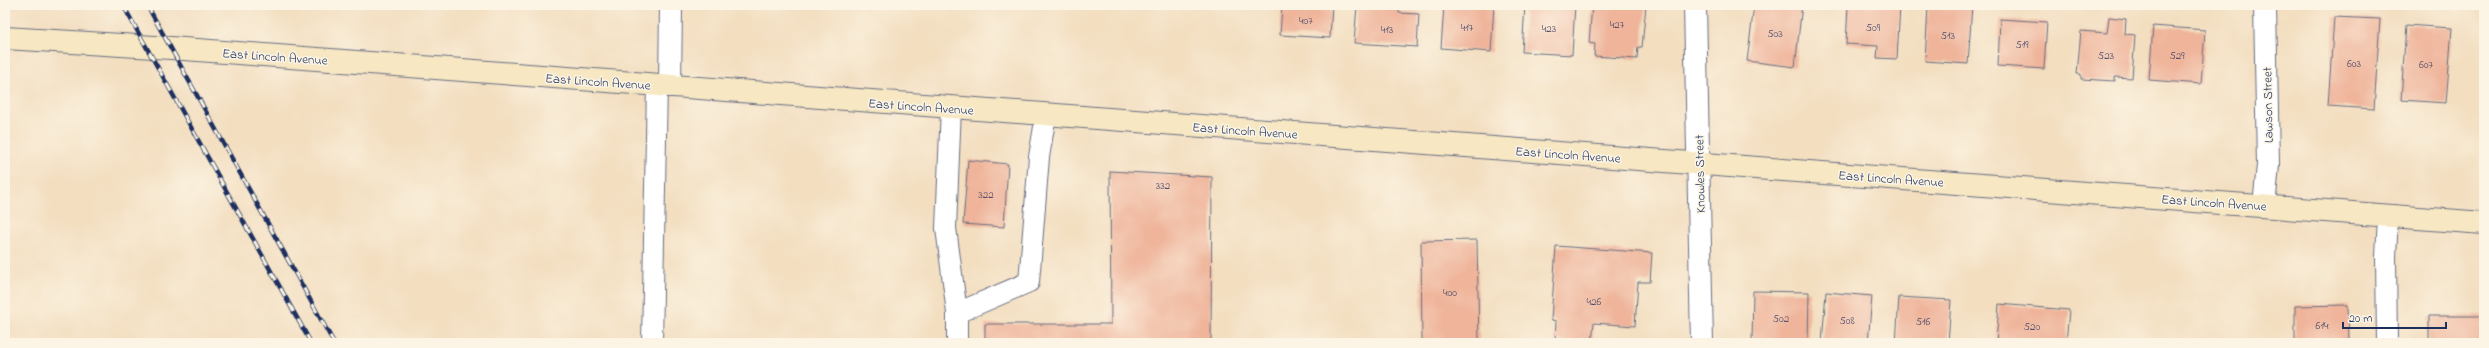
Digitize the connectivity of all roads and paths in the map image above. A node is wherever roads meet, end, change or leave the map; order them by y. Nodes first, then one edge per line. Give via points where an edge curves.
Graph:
1 (671, 5) edge
2 (1695, 5) edge
3 (2265, 5) edge
4 (5, 38) edge
5 (663, 85) junction
6 (951, 108) junction
7 (1046, 115) junction
8 (1700, 163) junction
9 (2264, 206) junction
10 (2388, 216) junction
11 (2484, 223) edge
12 (957, 314) junction
13 (652, 343) edge
14 (957, 343) edge
15 (1702, 343) edge
16 (2388, 343) edge

1 - 5 street
2 - 8 street, Knowles Street
3 - 9 street, Lawson Street via 2268,165
4 - 5 street, East Lincoln Avenue
5 - 6 street, East Lincoln Avenue
5 - 13 lane
6 - 7 street, East Lincoln Avenue
6 - 12 lane via 946,228
7 - 8 street, East Lincoln Avenue
7 - 12 lane via 1039,157 1029,282
8 - 9 street, East Lincoln Avenue
8 - 15 street, Knowles Street
9 - 10 street, East Lincoln Avenue
10 - 11 street, East Lincoln Avenue
10 - 16 lane
12 - 14 lane

